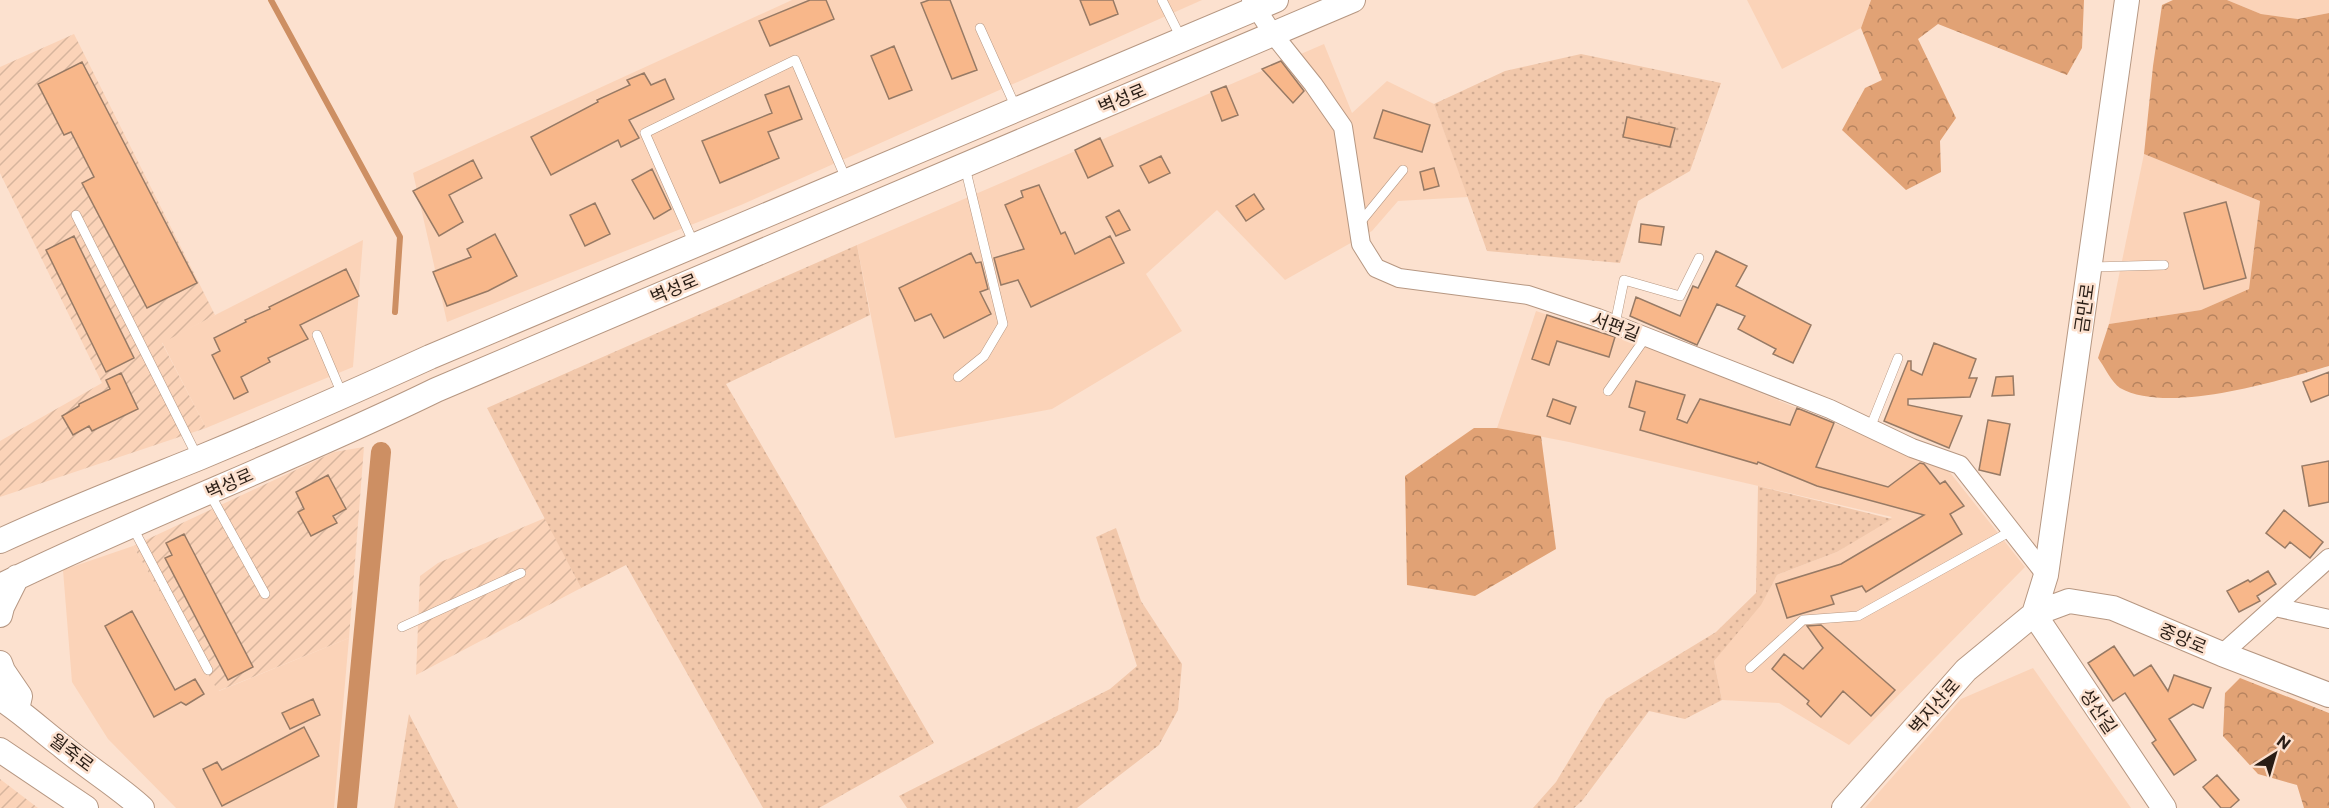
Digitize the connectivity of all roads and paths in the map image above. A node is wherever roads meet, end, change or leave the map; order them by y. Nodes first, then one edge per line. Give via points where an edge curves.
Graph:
1 (1162, 0) edge
2 (1353, 0) edge
3 (2127, 0) edge
4 (1261, 3) edge
5 (980, 28) dead end
6 (1273, 34) junction
7 (1182, 40) junction
8 (1017, 110) junction
9 (965, 165) junction
10 (1403, 170) dead end
11 (847, 182) junction
12 (76, 215) dead end
13 (1357, 226) junction
14 (695, 246) junction
15 (1699, 258) dead end
16 (2164, 266) dead end
17 (2089, 267) junction
18 (1615, 324) junction
19 (317, 335) dead end
20 (1646, 337) junction
21 (1898, 358) dead end
22 (958, 377) dead end
23 (1608, 391) dead end
24 (343, 396) junction
25 (1870, 428) junction
26 (198, 458) junction
27 (209, 492) junction
28 (64, 512) junction
29 (0, 523) edge
30 (132, 526) junction
31 (2011, 531) junction
32 (0, 541) edge
33 (2329, 558) edge
34 (521, 573) dead end
35 (2046, 575) junction
36 (9, 582) edge
37 (265, 594) dead end
38 (2275, 607) junction
39 (2034, 614) junction
40 (0, 615) edge
41 (2329, 619) edge
42 (402, 627) dead end
43 (2222, 654) junction
44 (0, 663) edge
45 (1750, 668) dead end
46 (208, 670) dead end
47 (2329, 695) edge
48 (8, 703) edge
49 (0, 750) edge
50 (77, 805) edge
51 (142, 808) edge
52 (1844, 808) edge
53 (2164, 808) edge

1 - 7 lane
2 - 6 main road, 벽성로
3 - 17 main road, 금만로
4 - 6 street, 서편길
4 - 7 main road, 벽성로
5 - 8 lane
6 - 9 main road, 벽성로
6 - 13 street, 서편길 via 1343,128
7 - 8 main road, 벽성로
8 - 11 main road, 벽성로
9 - 22 lane via 1003,324 984,356
9 - 27 main road, 벽성로 via 436,390
10 - 13 lane
11 - 14 main road, 벽성로
11 - 14 lane via 795,60 645,133
12 - 26 lane
13 - 18 street, 서편길 via 1361,244 1377,268 1399,278 1528,295
14 - 24 main road, 벽성로
15 - 18 lane via 1680,296 1624,280
16 - 17 lane
17 - 35 main road, 금만로
18 - 20 street, 서편길
19 - 24 lane
20 - 23 lane
20 - 25 street, 서편길
21 - 25 lane
24 - 26 main road, 벽성로
25 - 31 street, 서편길 via 1960,465
26 - 28 main road, 벽성로
27 - 30 main road, 벽성로
27 - 37 lane
28 - 29 main road
28 - 32 main road, 벽성로
30 - 36 main road, 벽성로
30 - 46 lane
31 - 35 street, 서편길
31 - 45 lane via 1858,616 1803,620
33 - 38 street
34 - 42 lane
35 - 39 main road, 금만로
36 - 40 main road
38 - 41 street
38 - 43 street
39 - 43 main road, 중앙로 via 2069,601 2113,608
39 - 52 main road, 벽지산로 via 1966,670
39 - 53 main road, 성산길
43 - 47 main road, 중앙로
44 - 48 main road via 20,696
48 - 51 main road, 월죽로
49 - 50 main road, 월죽로

